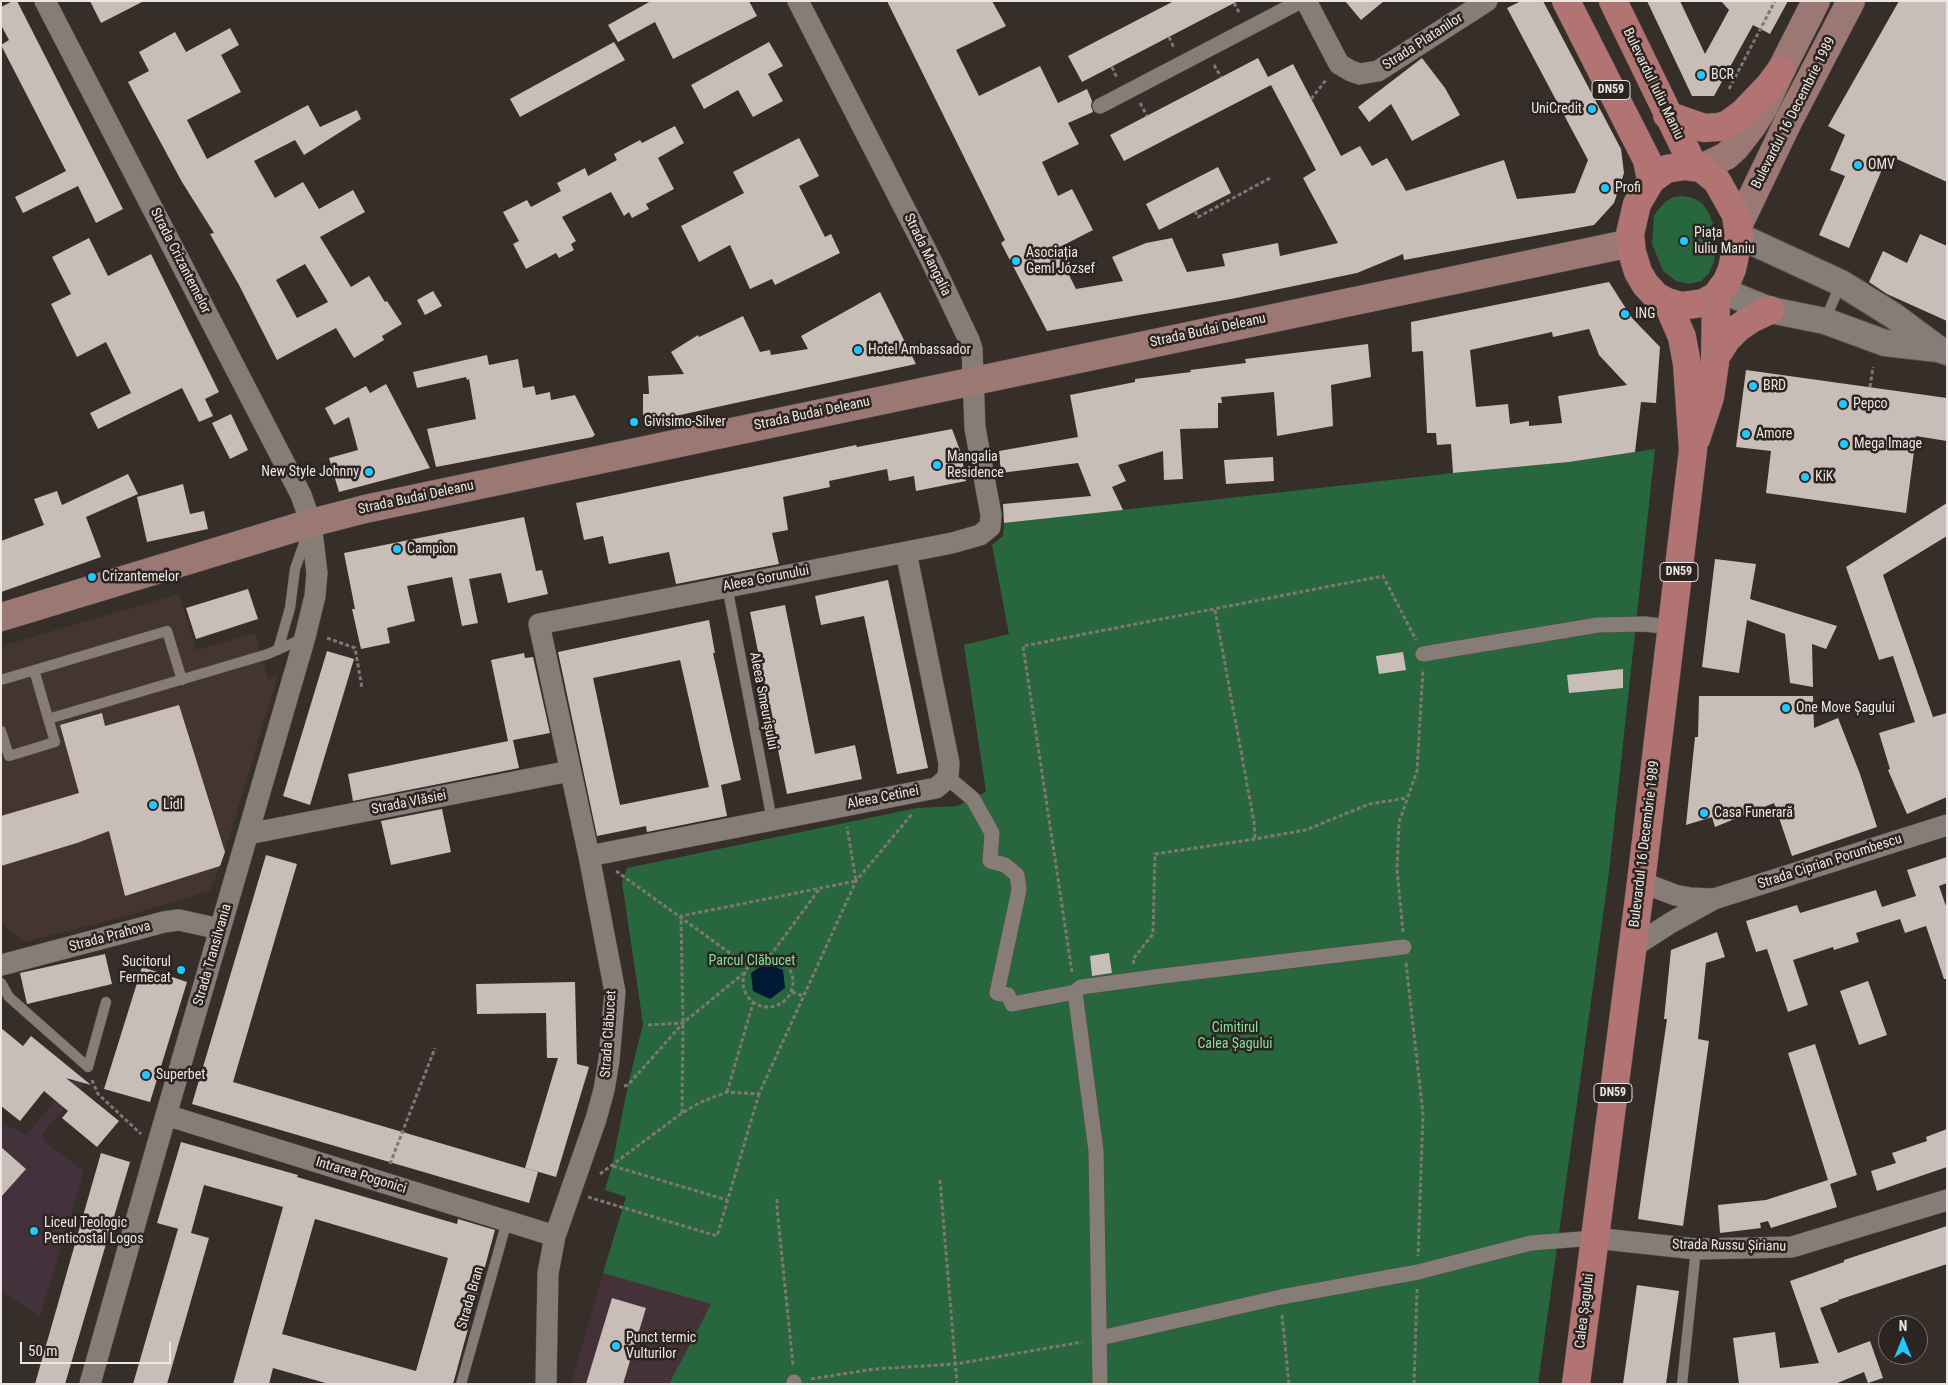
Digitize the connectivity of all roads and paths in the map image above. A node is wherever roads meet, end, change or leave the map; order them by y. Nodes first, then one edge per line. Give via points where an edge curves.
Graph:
1 (45, 1) edge
2 (798, 1) edge
3 (1301, 1) edge
4 (1306, 1) edge
5 (1487, 1) edge
6 (1566, 1) edge
7 (1613, 1) edge
8 (1775, 1) edge
9 (1816, 1) edge
10 (1851, 1) edge
11 (1781, 70) junction
12 (1729, 89) dead end
13 (1100, 106) dead end
14 (1667, 115) junction
15 (1697, 168) junction
16 (1272, 177) dead end
17 (1651, 180) junction
18 (1195, 212) dead end
19 (1739, 231) junction
20 (1631, 243) junction
21 (1842, 283) junction
22 (1718, 293) junction
23 (1667, 302) junction
24 (1770, 310) junction
25 (1825, 321) junction
26 (1942, 350) edge
27 (1716, 356) junction
28 (1874, 367) dead end
29 (974, 380) junction
30 (1870, 387) dead end
31 (1692, 450) junction
32 (311, 523) junction
33 (990, 527) joint
34 (906, 552) junction
35 (727, 586) junction
36 (1215, 610) junction
37 (1, 617) edge
38 (539, 624) joint
39 (1672, 627) junction
40 (305, 637) junction
41 (326, 638) dead end
42 (278, 650) junction
43 (1423, 654) junction
44 (34, 670) junction
45 (1, 680) edge
46 (182, 680) junction
47 (362, 688) dead end
48 (48, 719) junction
49 (1, 731) edge
50 (570, 771) junction
51 (942, 783) junction
52 (1407, 798) junction
53 (772, 820) junction
54 (1947, 825) edge
55 (847, 827) dead end
56 (248, 834) junction
57 (1255, 840) junction
58 (589, 856) junction
59 (856, 881) junction
60 (1641, 882) junction
61 (820, 888) junction
62 (1714, 899) junction
63 (681, 916) junction
64 (220, 929) junction
65 (1404, 947) junction
66 (1632, 947) junction
67 (770, 956) junction
68 (1, 965) edge
69 (748, 966) junction
70 (744, 973) junction
71 (1136, 979) junction
72 (1, 983) edge
73 (792, 992) junction
74 (1075, 992) junction
75 (803, 996) junction
76 (106, 1002) dead end
77 (753, 1003) junction
78 (683, 1023) junction
79 (648, 1025) dead end
80 (434, 1048) dead end
81 (88, 1067) junction
82 (604, 1090) junction
83 (727, 1092) junction
84 (759, 1094) junction
85 (682, 1113) junction
86 (166, 1115) junction
87 (146, 1139) dead end
88 (612, 1166) junction
89 (940, 1180) dead end
90 (383, 1182) junction
91 (571, 1192) junction
92 (777, 1199) dead end
93 (727, 1200) junction
94 (1947, 1200) edge
95 (508, 1221) junction
96 (556, 1236) junction
97 (1594, 1238) junction
98 (1696, 1249) junction
99 (1418, 1272) junction
100 (1281, 1297) junction
101 (1100, 1338) junction
102 (956, 1364) junction
103 (794, 1383) edge
104 (90, 1384) edge
105 (461, 1384) edge
106 (546, 1384) edge
107 (957, 1384) edge
108 (1100, 1384) edge
109 (1289, 1384) edge
110 (1414, 1384) edge
111 (1576, 1384) edge
112 (1682, 1384) edge

1 - 32 street, Strada Crizantemelor via 301,495
2 - 29 street, Strada Mangalia via 969,340
3 - 13 street
4 - 5 street, Strada Platanilor via 1339,64 1360,74 1378,71
6 - 17 main road, DN59 via 1647,160
7 - 14 main road, Bulevardul Iuliu Maniu / DN59
8 - 12 path
9 - 11 main road
10 - 19 main road, Bulevardul 16 Decembrie 1989 via 1789,120
11 - 14 main road via 1743,113 1728,124 1704,128
11 - 15 main road via 1753,126 1736,147 1726,156
14 - 15 main road, Bulevardul Iuliu Maniu / DN59
15 - 17 main road via 1675,167
15 - 19 main road, DN59 via 1711,174 1721,185
16 - 18 path via 1198,217
17 - 20 main road, DN59 via 1634,211
19 - 21 street
19 - 22 main road, DN59 via 1732,269
20 - 23 main road, DN59 via 1638,272 1645,284
20 - 29 main road, Strada Budai Deleanu
21 - 25 lane
21 - 26 street
22 - 23 main road via 1703,303 1692,305
22 - 24 street
22 - 27 main road, Bulevardul 16 Decembrie 1989 / DN59
23 - 31 main road, Bulevardul 16 Decembrie 1989 / DN59 via 1682,337 1687,364
24 - 25 street
24 - 27 main road via 1738,328
25 - 26 street via 1885,342
27 - 31 main road, Bulevardul 16 Decembrie 1989 / DN59 via 1710,397
28 - 30 path
29 - 32 main road, Strada Budai Deleanu
29 - 33 street, Strada Mangalia via 975,428 991,515
31 - 39 main road, Bulevardul 16 Decembrie 1989 / DN59
32 - 37 main road, Strada Budai Deleanu
32 - 40 street, Strada Transilvania via 317,573
32 - 42 lane via 295,569 290,608
33 - 34 street, Aleea Gorunului via 980,535
34 - 35 street, Aleea Gorunului
34 - 51 street via 949,763
35 - 38 street, Aleea Gorunului
35 - 53 lane, Aleea Smeurișului
36 - 43 path via 1383,576
36 - 57 path
36 - 74 path via 1023,646
38 - 50 street, Strada Clăbucet
39 - 43 street via 1598,625
39 - 60 main road, Bulevardul 16 Decembrie 1989 / DN59
40 - 42 lane
40 - 56 street, Strada Transilvania
41 - 47 path via 356,648
42 - 46 lane
43 - 52 path via 1417,771
44 - 45 lane
44 - 46 lane via 167,631
44 - 48 lane
46 - 48 lane
48 - 49 lane via 55,742 9,756
50 - 56 street, Strada Vlăsiei
50 - 58 street, Strada Clăbucet
51 - 53 street, Aleea Cetinei
51 - 59 path
51 - 74 street via 973,799 992,833 990,861 1005,865 1017,875 1019,890 997,993 1008,995 1012,1004
52 - 57 path via 1369,804 1306,830
52 - 65 path via 1399,822 1397,869
53 - 58 street, Aleea Cetinei
54 - 62 street, Strada Ciprian Porumbescu
55 - 59 path
56 - 64 street, Strada Transilvania
57 - 71 path via 1155,854 1153,934 1133,959
58 - 63 path via 624,875
58 - 82 street, Strada Clăbucet via 614,992
59 - 61 path
59 - 75 path
60 - 62 street, Strada Ciprian Porumbescu via 1682,897
60 - 66 main road, Bulevardul 16 Decembrie 1989 / DN59
61 - 63 path
61 - 67 path
62 - 66 street, Strada Ciprian Porumbescu
63 - 69 path
63 - 78 path
64 - 68 street, Strada Prahova via 179,920 164,922
64 - 86 street, Strada Transilvania
65 - 71 street
65 - 99 path via 1423,1114
66 - 97 main road, Bulevardul 16 Decembrie 1989 / DN59
67 - 69 path
67 - 73 path via 790,968
69 - 70 path
70 - 77 path via 745,993
70 - 78 path
71 - 74 street via 1081,987
72 - 81 lane via 9,997
73 - 75 path
73 - 77 path via 775,1006 767,1008
74 - 101 street via 1096,1151
75 - 84 path
76 - 81 lane
77 - 83 path
78 - 79 path
78 - 82 path via 628,1085
78 - 85 path
80 - 90 path
81 - 87 path via 98,1094
82 - 91 street, Strada Clăbucet
83 - 84 path
83 - 85 path
84 - 93 path
85 - 88 path
86 - 90 street, Intrarea Pogonici
86 - 104 street, Strada Transilvania
88 - 91 path
88 - 93 path
89 - 102 path
90 - 95 street, Intrarea Pogonici
91 - 93 path via 717,1236
91 - 96 street, Strada Clăbucet
92 - 103 path
94 - 98 street, Strada Russu Șirianu via 1792,1247
95 - 96 street, Intrarea Pogonici
95 - 105 lane, Strada Bran
96 - 106 street, Strada Clăbucet via 548,1272
97 - 98 street, Strada Russu Șirianu
97 - 99 street via 1531,1243
97 - 111 main road, Calea Șagului / DN59
98 - 112 lane
99 - 100 street
99 - 110 path
100 - 101 street
100 - 109 path
101 - 102 path
101 - 108 street
102 - 103 path via 874,1369
102 - 107 path

